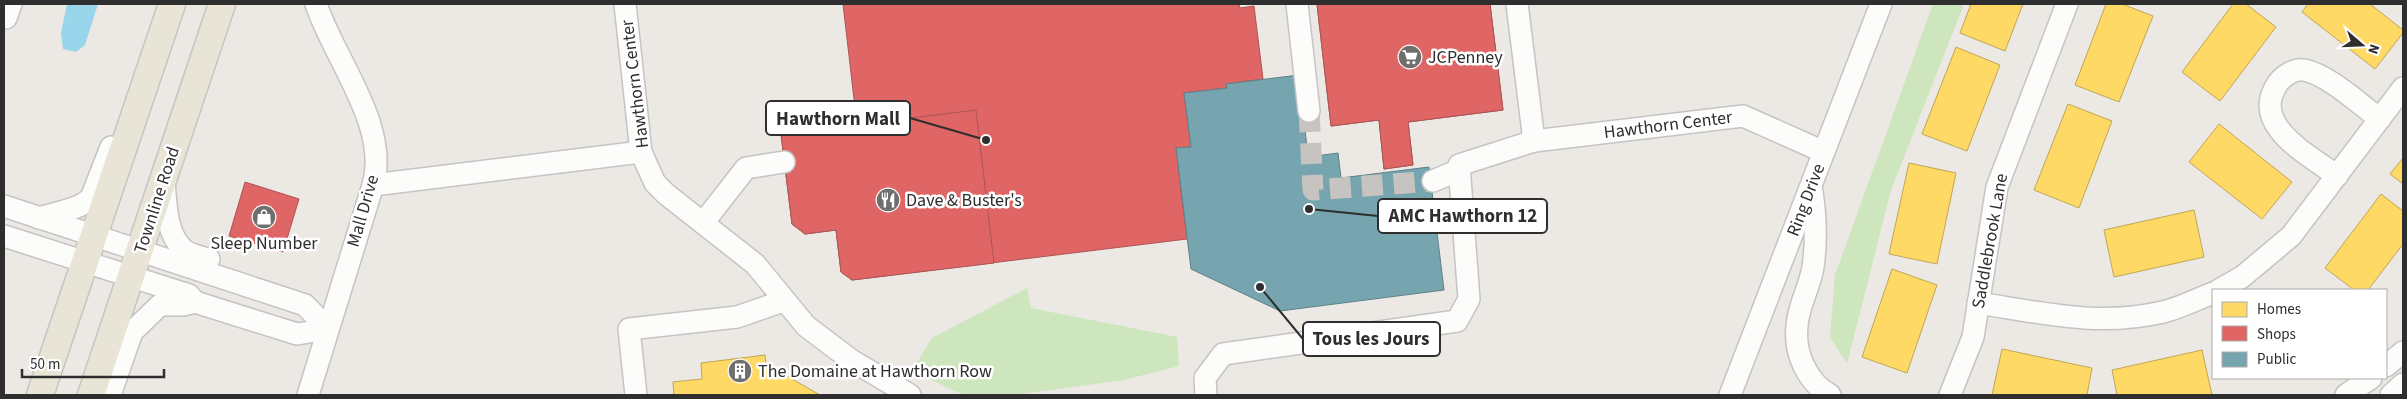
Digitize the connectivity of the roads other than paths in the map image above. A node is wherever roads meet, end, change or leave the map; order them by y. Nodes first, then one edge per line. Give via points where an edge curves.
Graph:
1 (163, 4) edge
2 (172, 4) edge
3 (222, 4) edge
4 (316, 4) edge
5 (625, 4) edge
6 (1297, 4) edge
7 (1517, 4) edge
8 (1881, 4) edge
9 (2067, 4) edge
10 (2403, 88) edge
11 (1308, 110) tunnel mouth
12 (2380, 119) junction
13 (1534, 141) junction
14 (641, 152) junction
15 (1824, 152) junction
16 (784, 162) dead end
17 (1459, 170) junction
18 (2337, 176) junction
19 (164, 179) junction
20 (1433, 181) tunnel mouth
21 (373, 185) junction
22 (1811, 185) junction
23 (4, 206) edge
24 (39, 218) junction
25 (703, 223) junction
26 (94, 235) junction
27 (4, 236) edge
28 (141, 251) junction
29 (86, 262) junction
30 (132, 277) junction
31 (2221, 289) edge
32 (2212, 293) edge
33 (280, 297) junction
34 (783, 301) junction
35 (195, 302) junction
36 (1978, 303) junction
37 (328, 330) junction
38 (2403, 352) edge
39 (2387, 365) edge
40 (2370, 379) edge
41 (2403, 384) edge
42 (40, 395) edge
43 (91, 395) edge
44 (110, 395) edge
45 (308, 395) edge
46 (636, 395) edge
47 (910, 395) edge
48 (1206, 395) edge
49 (1730, 395) edge
50 (1830, 395) edge
51 (1950, 395) edge
52 (2346, 395) edge
53 (2391, 395) edge

1 - 24 street via 91,198 67,211
2 - 26 main road
3 - 19 main road, Townline Road
4 - 21 street, Mall Drive via 322,24 368,117 377,162
5 - 14 street, Hawthorn Center
6 - 11 street
7 - 13 street
8 - 15 street, Ring Drive
9 - 36 street, Saddlebrook Lane via 1997,187
10 - 12 street
12 - 18 street
12 - 18 street via 2319,75 2302,69 2283,76 2272,97 2270,110 2274,125
13 - 15 street, Hawthorn Center via 1743,116
13 - 17 street, Hawthorn Center via 1458,165
14 - 21 street
14 - 25 street, Hawthorn Center via 655,183
15 - 22 street, Ring Drive
16 - 25 street via 746,168
17 - 20 street
17 - 48 street via 1469,299 1458,321 1223,354 1204,378
18 - 31 street via 2291,236 2242,277
19 - 28 main road, Townline Road
19 - 33 street via 172,228 184,251 266,279
21 - 37 street, Mall Drive
22 - 49 street, Ring Drive
22 - 50 street via 1817,219 1813,268 1797,326 1798,350 1808,376
23 - 24 street
24 - 26 street
25 - 34 street, Hawthorn Center via 755,264
26 - 28 street
26 - 29 main road
27 - 29 street
28 - 30 main road, Townline Road
28 - 33 street
29 - 30 street
29 - 42 main road
30 - 35 street via 189,294
30 - 43 main road, Townline Road
32 - 36 street via 2164,312 2110,320 2082,320
33 - 37 street via 305,305
34 - 46 street via 737,317 629,329
34 - 47 street, Hawthorn Center via 806,326 851,360
35 - 37 street via 297,334
35 - 44 street via 160,305 132,332
36 - 51 street, Saddlebrook Lane via 1973,337
37 - 45 street, Mall Drive
38 - 39 street
40 - 52 street
41 - 53 street

